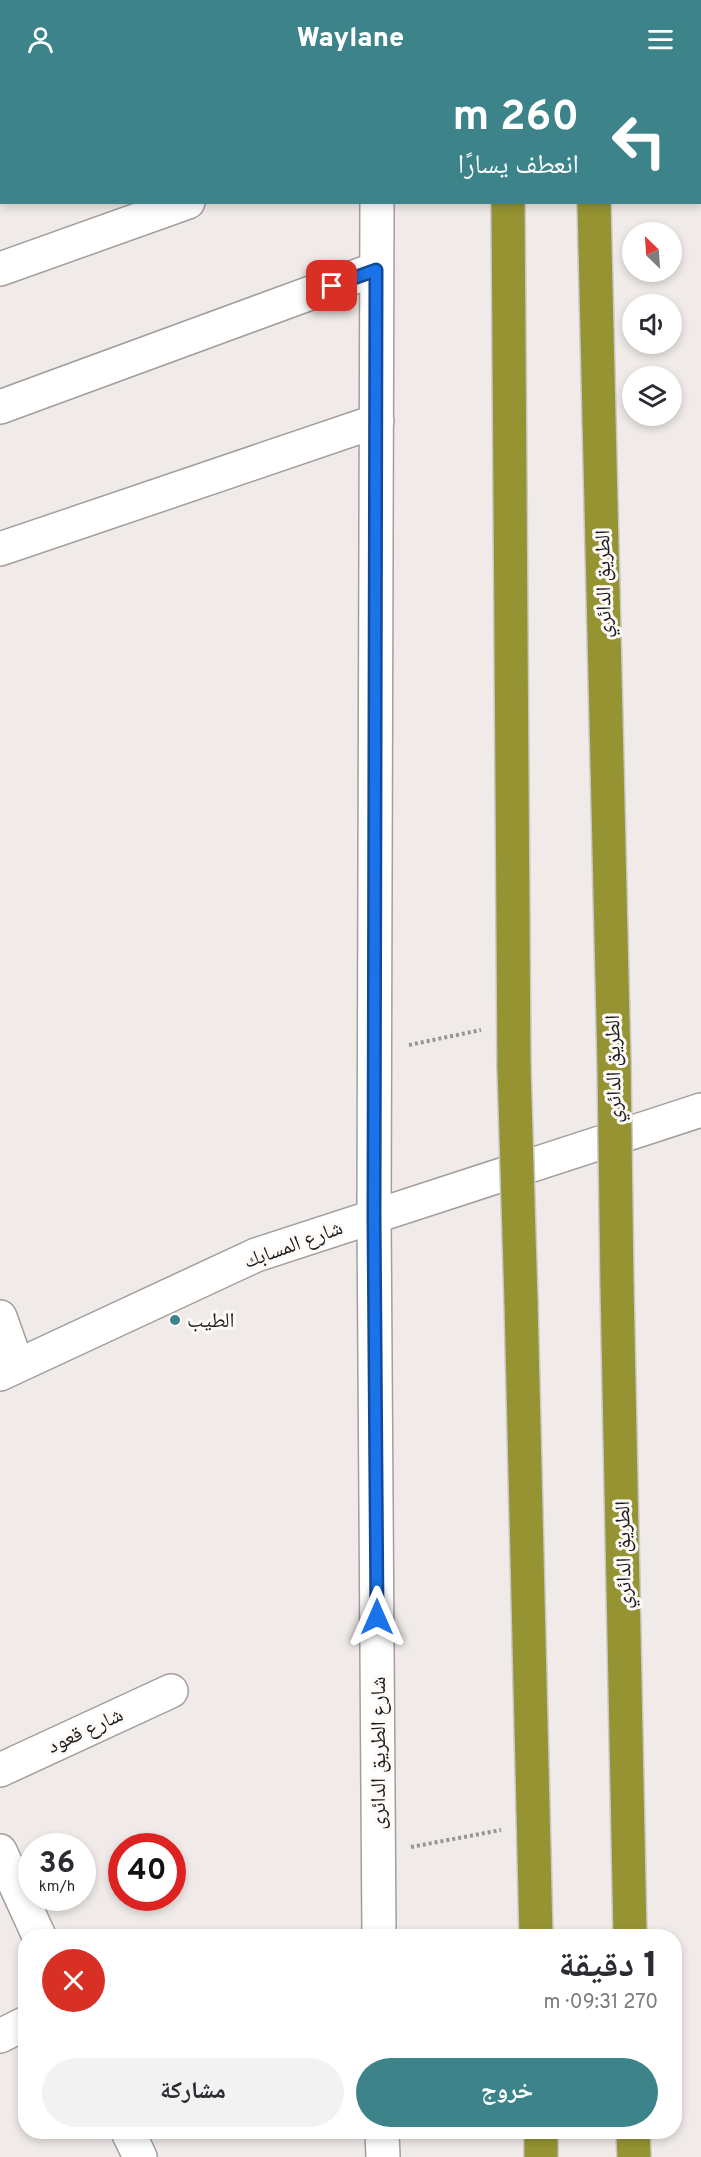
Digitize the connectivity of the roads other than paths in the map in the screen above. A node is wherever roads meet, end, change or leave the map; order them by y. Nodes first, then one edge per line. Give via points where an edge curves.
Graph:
1 (182, 204) edge
2 (508, 204) edge
3 (594, 204) edge
4 (374, 209) edge
5 (0, 268) edge
6 (376, 270) junction
7 (0, 407) edge
8 (377, 421) junction
9 (0, 549) edge
10 (701, 1110) edge
11 (374, 1216) junction
12 (0, 1317) edge
13 (9, 1370) edge
14 (171, 1691) dead end
15 (0, 1770) edge
16 (0, 1851) edge
17 (36, 1929) edge
18 (379, 1929) edge
19 (536, 1929) edge
20 (630, 1929) edge
21 (18, 2027) edge
22 (0, 2036) edge
23 (382, 2139) edge
24 (541, 2139) edge
25 (633, 2139) edge
26 (383, 2157) edge
27 (541, 2157) edge
28 (634, 2157) edge

1 - 5 street
2 - 19 highway, bridge via 514,1067
3 - 20 highway, الطريق الدائري, bridge
4 - 6 street, شارع الطريق الدائرى
6 - 7 street
6 - 8 street, شارع الطريق الدائرى
8 - 9 street
8 - 11 street, شارع الطريق الدائرى
10 - 11 street, شارع المسابك
11 - 13 street, شارع المسابك via 256,1255
11 - 18 street, شارع الطريق الدائرى
12 - 13 street
14 - 15 street, شارع قعود
16 - 17 street
21 - 22 street
23 - 26 street
24 - 27 highway
25 - 28 highway

